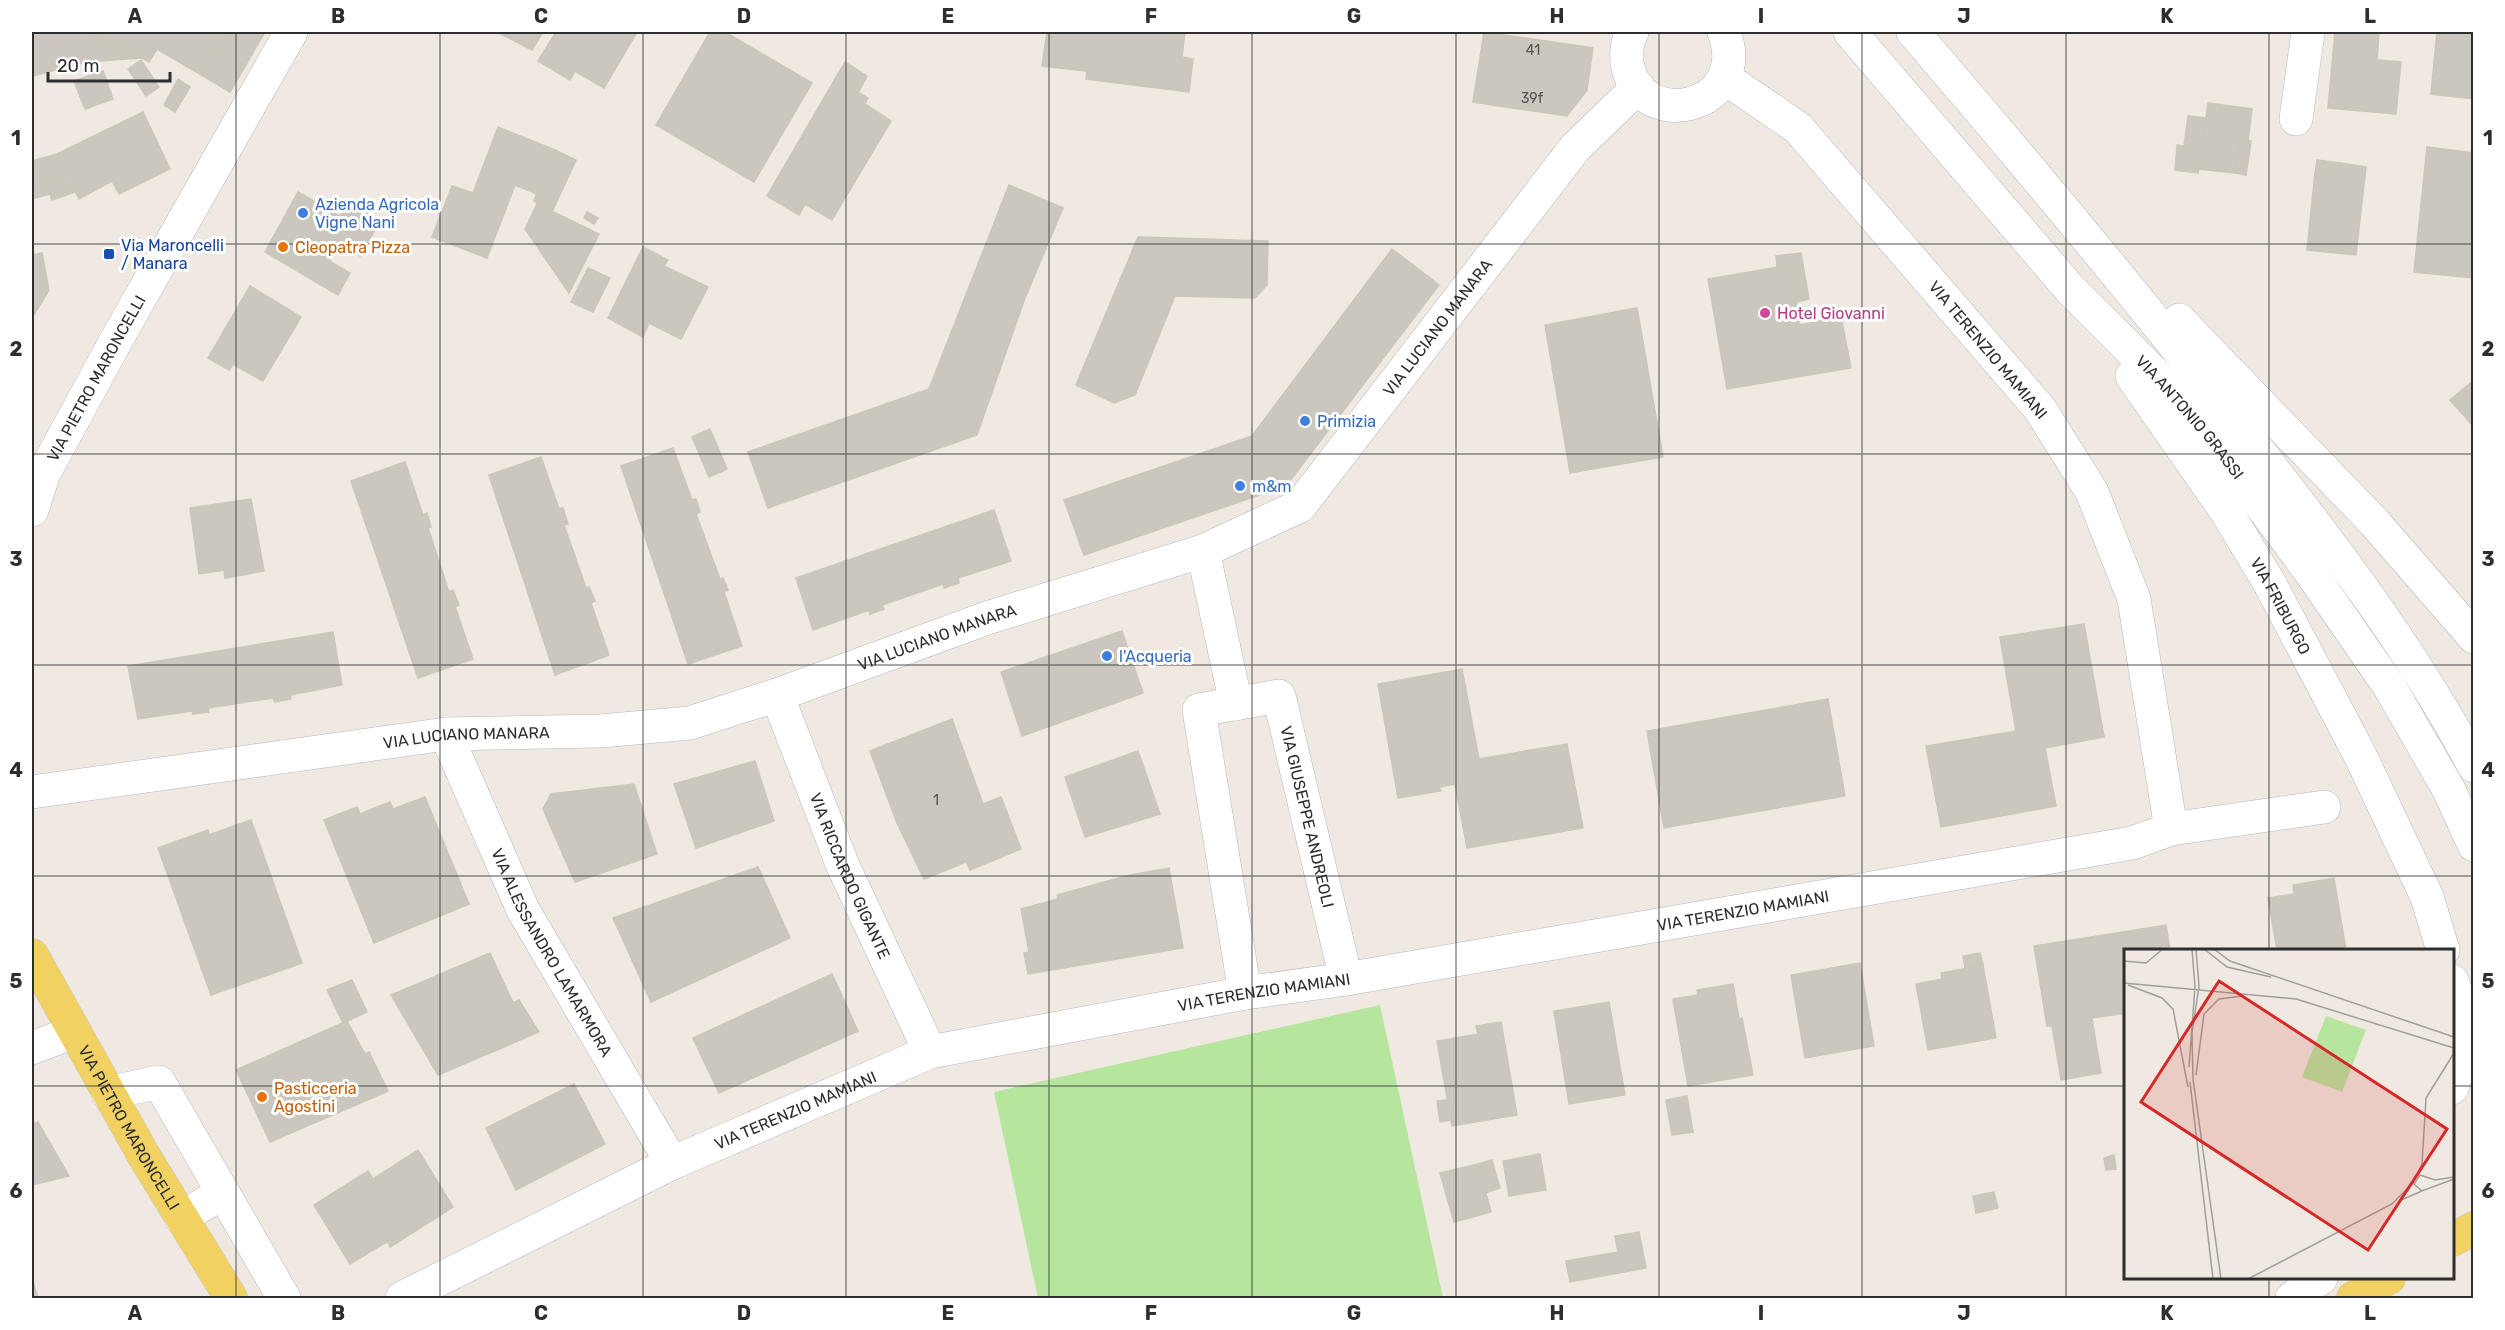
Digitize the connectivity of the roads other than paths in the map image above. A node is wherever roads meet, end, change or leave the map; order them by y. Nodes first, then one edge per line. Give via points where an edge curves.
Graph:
1 (291, 32) edge
2 (1632, 32) edge
3 (1724, 32) edge
4 (1850, 32) edge
5 (1913, 32) edge
6 (2308, 32) edge
7 (1725, 78) junction
8 (1638, 87) junction
9 (2296, 119) dead end
10 (2040, 180) junction
11 (2070, 289) junction
12 (36, 477) edge
13 (32, 510) edge
14 (1203, 550) junction
15 (2474, 637) edge
16 (777, 695) junction
17 (1236, 704) junction
18 (446, 734) junction
19 (2474, 766) edge
20 (32, 792) edge
21 (2324, 807) dead end
22 (2171, 829) junction
23 (2474, 845) edge
24 (2442, 949) edge
25 (32, 955) edge
26 (1346, 979) junction
27 (2454, 986) edge
28 (1245, 993) junction
29 (73, 1032) junction
30 (32, 1048) edge
31 (930, 1052) junction
32 (2454, 1082) edge
33 (108, 1093) junction
34 (672, 1162) junction
35 (222, 1193) junction
36 (181, 1218) junction
37 (2474, 1228) edge
38 (2454, 1239) edge
39 (2320, 1279) edge
40 (2387, 1279) edge
41 (231, 1299) edge
42 (285, 1299) edge
43 (402, 1299) edge
44 (2292, 1299) edge
45 (2353, 1299) edge

1 - 12 street, VIA PIETRO MARONCELLI
2 - 8 street via 1626,54
3 - 7 street via 1730,62
4 - 11 street, VIA ANTONIO GRASSI
5 - 10 street, VIA ANTONIO GRASSI
6 - 9 street
7 - 8 street via 1700,102 1683,106 1650,99
7 - 22 street, VIA TERENZIO MAMIANI via 1798,128 2040,409 2092,492 2134,599
8 - 14 street, VIA LUCIANO MANARA via 1575,148 1300,506
10 - 15 street via 2374,522
10 - 19 street, VIA ANTONIO GRASSI via 2346,563 2435,697
11 - 23 street, VIA ANTONIO GRASSI via 2155,374 2213,440 2309,570 2389,686 2449,790
11 - 24 street, VIA FRIBURGO via 2226,512 2270,584 2360,754 2422,887
12 - 13 street, VIA PIETRO MARONCELLI
14 - 16 street, VIA LUCIANO MANARA via 987,618
14 - 17 street
16 - 18 street, VIA LUCIANO MANARA via 690,723 601,731
16 - 31 street, VIA RICCARDO GIGANTE via 843,866
17 - 26 street, VIA GIUSEPPE ANDREOLI via 1279,696
17 - 28 street, VIA GIUSEPPE ANDREOLI via 1199,710
18 - 20 street, VIA LUCIANO MANARA
18 - 34 street, VIA ALESSANDRO LAMARMORA via 523,910
21 - 22 street, VIA TERENZIO MAMIANI
22 - 26 street, VIA TERENZIO MAMIANI via 2132,843
25 - 29 main road, VIA PIETRO MARONCELLI
26 - 28 street, VIA TERENZIO MAMIANI
27 - 32 street via 2457,1072
28 - 31 street, VIA TERENZIO MAMIANI
29 - 30 street
29 - 33 main road, VIA PIETRO MARONCELLI
31 - 34 street, VIA TERENZIO MAMIANI
33 - 35 street via 159,1082
33 - 36 main road, VIA PIETRO MARONCELLI
34 - 43 street, VIA TERENZIO MAMIANI
35 - 36 street
35 - 42 street
36 - 41 main road, VIA PIETRO MARONCELLI
37 - 38 main road
39 - 44 street
40 - 45 main road

